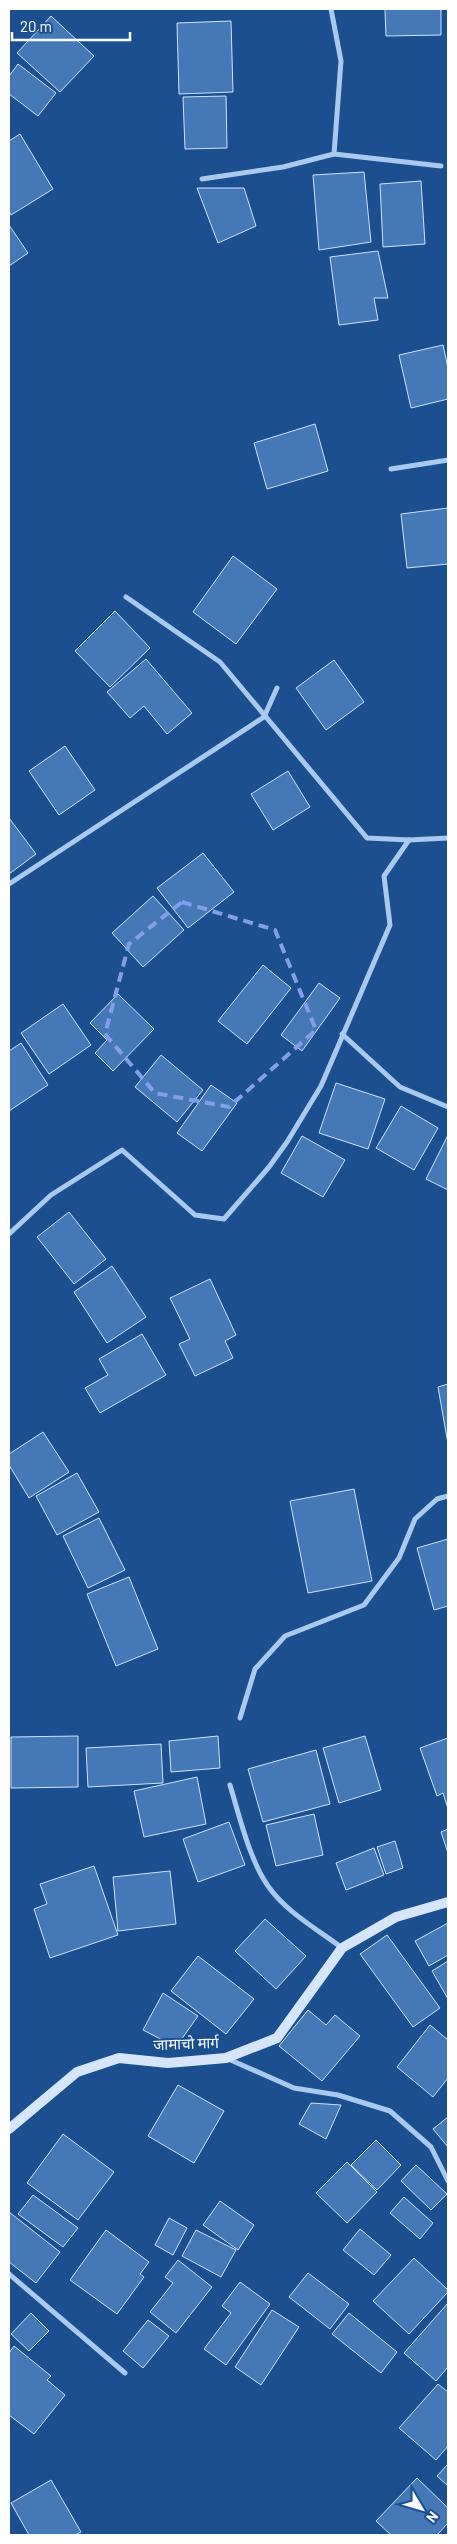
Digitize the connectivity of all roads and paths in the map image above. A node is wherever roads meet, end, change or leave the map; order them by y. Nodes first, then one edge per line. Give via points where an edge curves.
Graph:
1 (331, 9) edge
2 (334, 154) junction
3 (441, 166) dead end
4 (202, 179) dead end
5 (448, 460) edge
6 (391, 469) dead end
7 (126, 597) dead end
8 (277, 688) dead end
9 (264, 717) junction
10 (448, 838) edge
11 (409, 840) junction
12 (9, 884) edge
13 (342, 1034) junction
14 (448, 1107) edge
15 (9, 1234) edge
16 (448, 1496) edge
17 (240, 1718) dead end
18 (230, 1785) dead end
19 (448, 1902) edge
20 (342, 1948) junction
21 (226, 2058) junction
22 (9, 2129) edge
23 (448, 2181) edge
24 (9, 2274) edge
25 (125, 2373) dead end

1 - 2 street via 341,61
2 - 3 street
2 - 4 street via 283,167
5 - 6 street
7 - 9 street via 220,662
8 - 9 street
9 - 11 street via 367,838
9 - 12 street
10 - 11 street
11 - 13 street via 384,876 390,925 366,986
13 - 14 street via 400,1086
13 - 15 street via 321,1086 287,1142 224,1219 195,1215 122,1150 51,1195
16 - 17 street via 437,1499 415,1519 399,1558 364,1605 285,1636 255,1669
18 - 20 street via 241,1822 268,1886 289,1908
19 - 20 street, जामाचो मार्ग via 396,1917
20 - 21 street, जामाचो मार्ग via 277,2038
21 - 22 street, जामाचो मार्ग via 168,2063 119,2058 76,2072
21 - 23 street via 294,2088 338,2095 390,2111 431,2147
24 - 25 street

